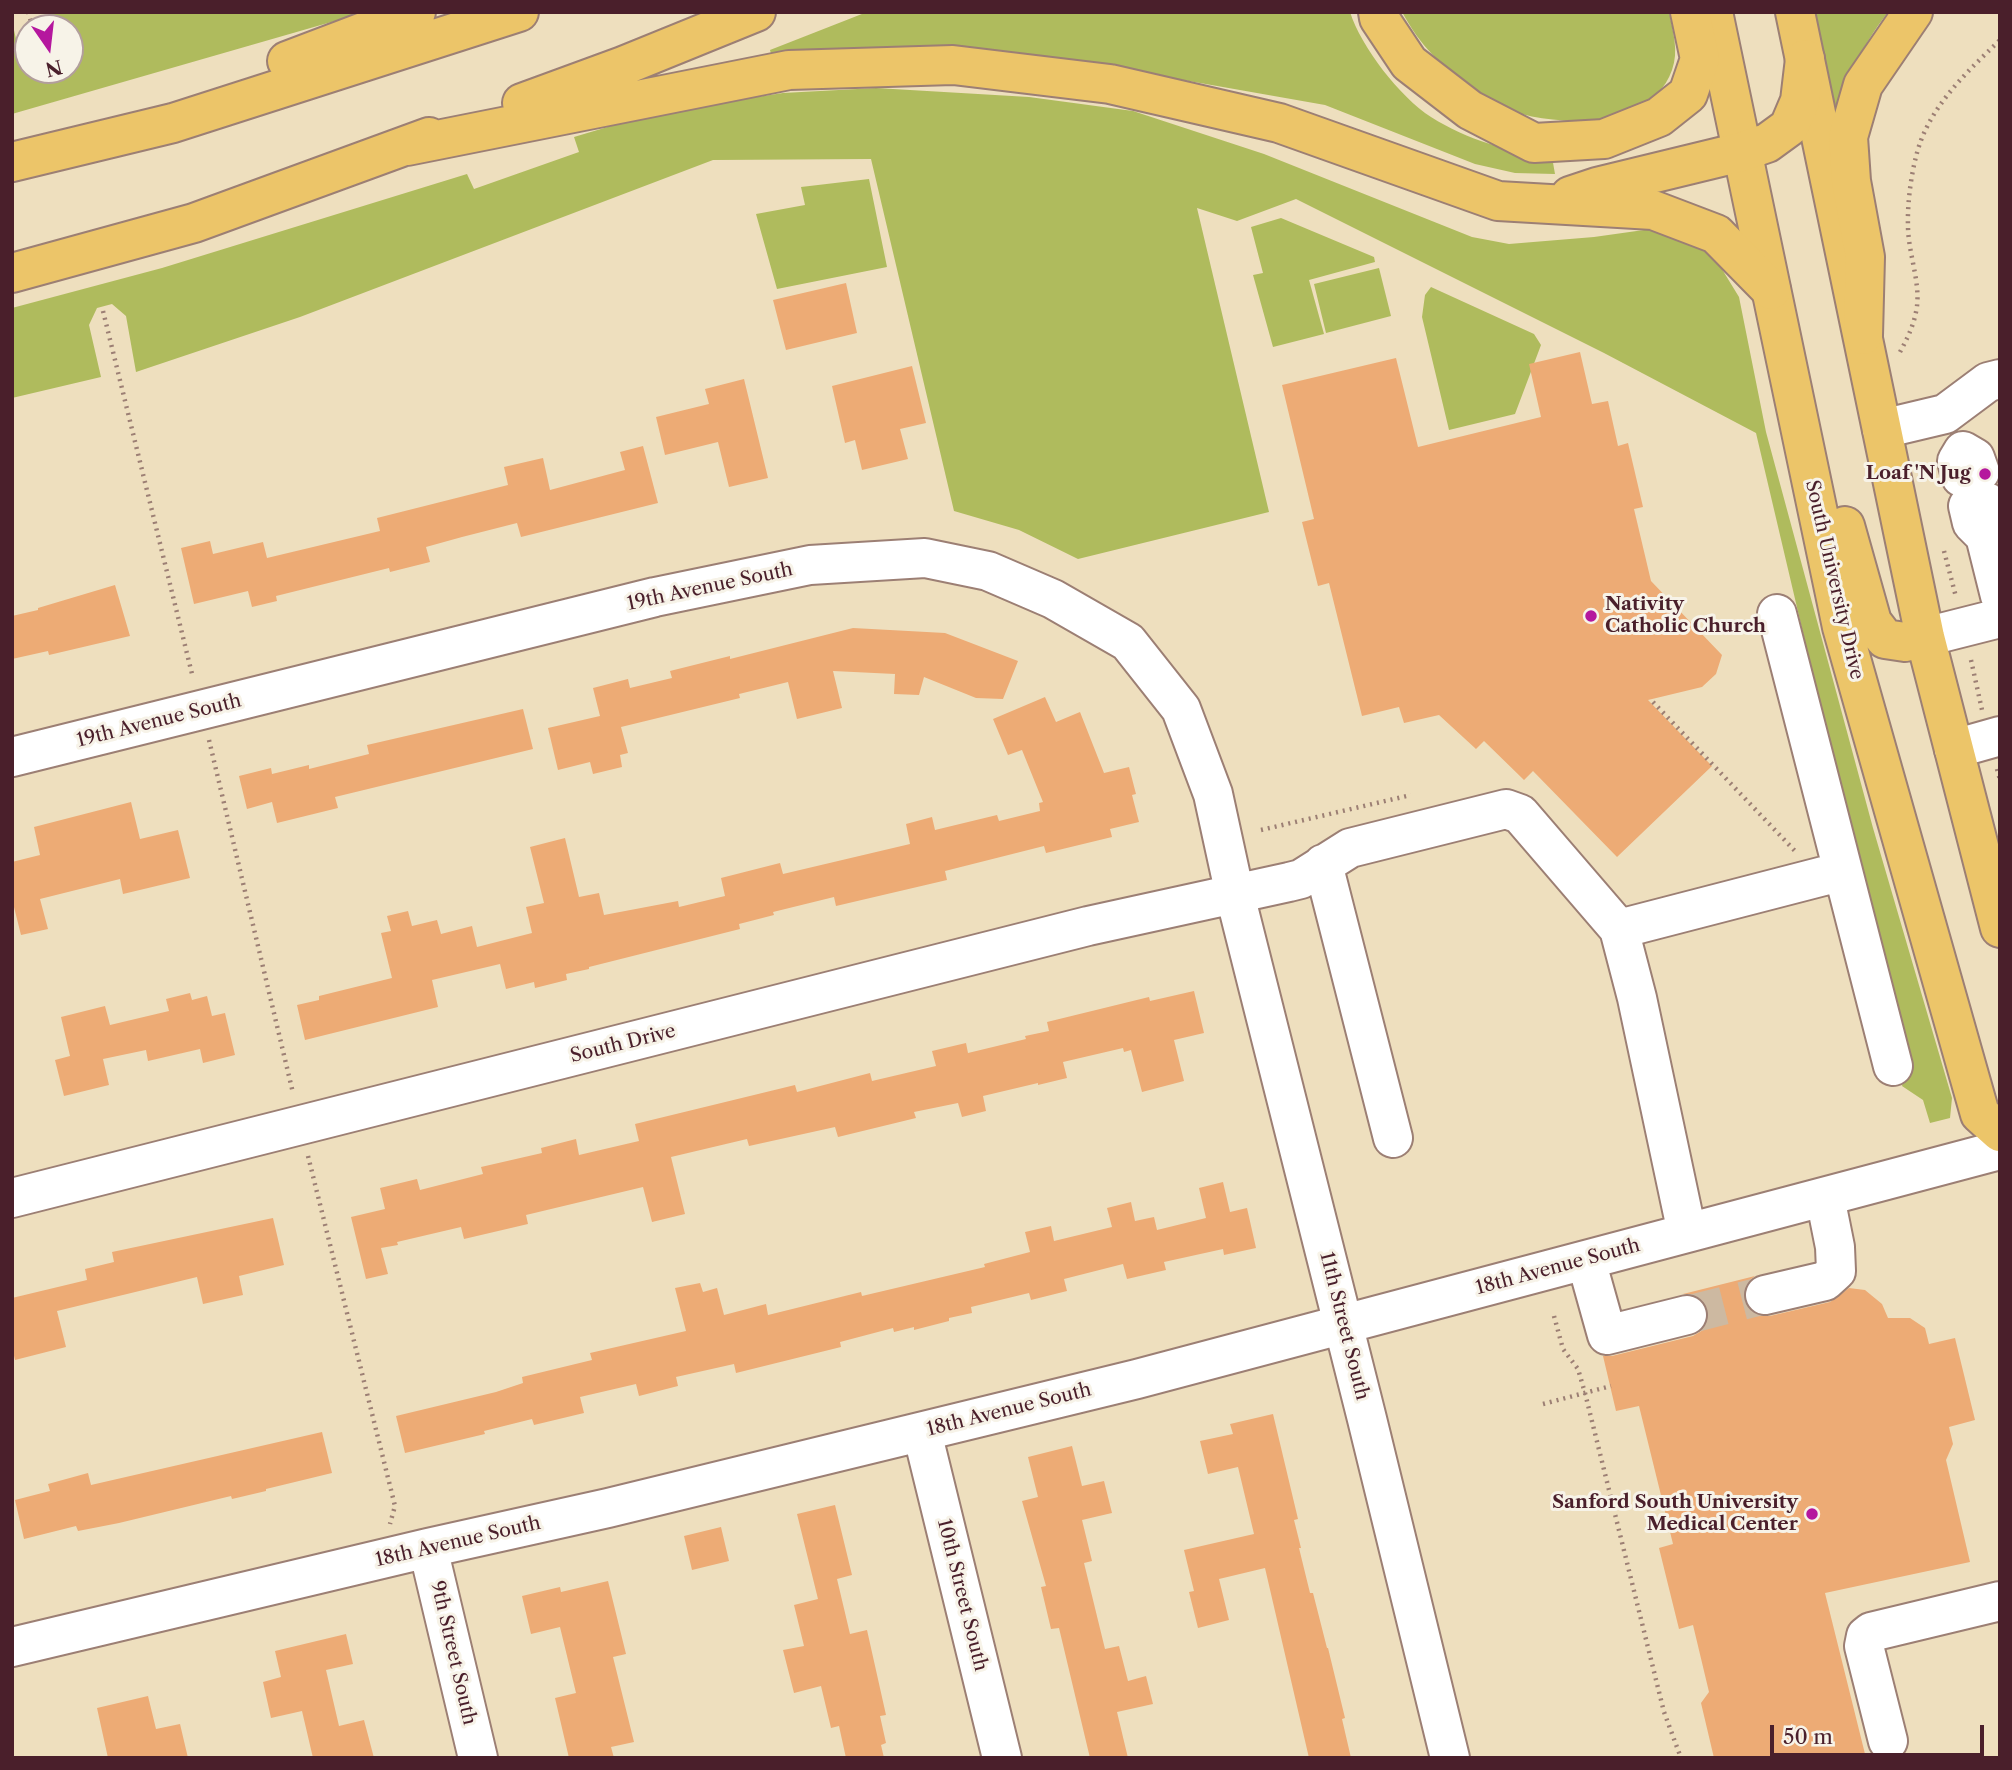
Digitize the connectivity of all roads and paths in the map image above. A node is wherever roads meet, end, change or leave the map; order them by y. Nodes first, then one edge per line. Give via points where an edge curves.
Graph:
1 (416, 12) edge
2 (519, 12) edge
3 (756, 12) edge
4 (1378, 12) edge
5 (1690, 12) edge
6 (1713, 12) edge
7 (1795, 12) edge
8 (1913, 12) edge
9 (1805, 58) junction
10 (407, 146) junction
11 (1741, 152) junction
12 (28, 158) edge
13 (1549, 203) junction
14 (12, 272) edge
15 (1771, 290) junction
16 (103, 312) dead end
17 (1863, 335) junction
18 (2000, 379) edge
19 (1954, 408) junction
20 (1882, 429) junction
21 (2000, 596) edge
22 (1777, 614) dead end
23 (2000, 618) edge
24 (1925, 637) junction
25 (1654, 702) dead end
26 (202, 710) junction
27 (2000, 736) edge
28 (1954, 749) junction
29 (12, 758) edge
30 (1419, 793) dead end
31 (1261, 830) dead end
32 (1784, 856) dead end
33 (1324, 864) junction
34 (1843, 871) junction
35 (1235, 895) junction
36 (2000, 928) edge
37 (1619, 929) junction
38 (1893, 1066) dead end
39 (300, 1125) junction
40 (2000, 1132) edge
41 (1393, 1138) dead end
42 (2000, 1150) edge
43 (1825, 1197) junction
44 (12, 1198) edge
45 (1687, 1233) junction
46 (1586, 1260) junction
47 (1765, 1295) tunnel mouth
48 (1687, 1315) tunnel mouth
49 (1554, 1316) dead end
50 (1344, 1324) junction
51 (1611, 1387) dead end
52 (1585, 1393) junction
53 (1543, 1404) dead end
54 (922, 1432) junction
55 (388, 1531) dead end
56 (428, 1548) junction
57 (2000, 1601) edge
58 (12, 1647) edge
59 (1888, 1741) dead end
60 (478, 1758) edge
61 (1002, 1758) edge
62 (1450, 1758) edge
63 (1681, 1758) edge

1 - 12 main road
2 - 12 main road via 173,123
3 - 10 main road
4 - 5 main road via 1409,63 1470,110 1534,143 1604,139 1660,117 1688,94 1700,59
6 - 11 main road, South University Drive
7 - 9 main road
8 - 17 main road via 1863,85 1848,137 1865,257
9 - 11 main road via 1800,101 1789,127 1767,144
9 - 17 main road
10 - 13 main road via 789,70 953,65 1110,84 1266,120 1498,201
10 - 14 main road via 194,223
11 - 13 main road
11 - 15 main road, South University Drive
13 - 15 main road via 1653,210 1716,234
15 - 24 main road via 1872,622 1885,639 1905,642
15 - 40 main road, South University Drive via 1842,627 1980,1114
16 - 26 path
17 - 20 main road
18 - 19 street via 1988,382
19 - 20 street
19 - 21 street
20 - 24 main road
22 - 34 street
23 - 24 street
24 - 28 main road
25 - 32 path via 1797,853
26 - 29 street, 19th Avenue South
26 - 35 street, 19th Avenue South via 655,597 797,567 925,558 988,571 1053,599 1128,642 1181,709 1213,794
26 - 39 path
27 - 28 street
28 - 36 main road
30 - 31 path
33 - 35 street, South Drive via 1301,879
33 - 37 street, South Drive via 1350,848 1513,810
33 - 41 street
34 - 37 street
34 - 38 street
35 - 39 street, South Drive via 1074,930
35 - 50 street, 11th Street South
37 - 45 street
39 - 44 street, South Drive
39 - 55 path via 395,1506
42 - 43 street, 18th Avenue South
43 - 45 street, 18th Avenue South
43 - 47 street via 1836,1271 1825,1281
45 - 46 street, 18th Avenue South
46 - 48 street via 1607,1335
46 - 50 street, 18th Avenue South
49 - 52 path via 1563,1349 1578,1369
50 - 54 street, 18th Avenue South
50 - 62 street, 11th Street South
51 - 52 path
52 - 53 path
52 - 63 path via 1664,1712
54 - 56 street, 18th Avenue South
54 - 61 street, 10th Street South
56 - 58 street, 18th Avenue South
56 - 60 street, 9th Street South
57 - 59 street via 1866,1636 1864,1646

